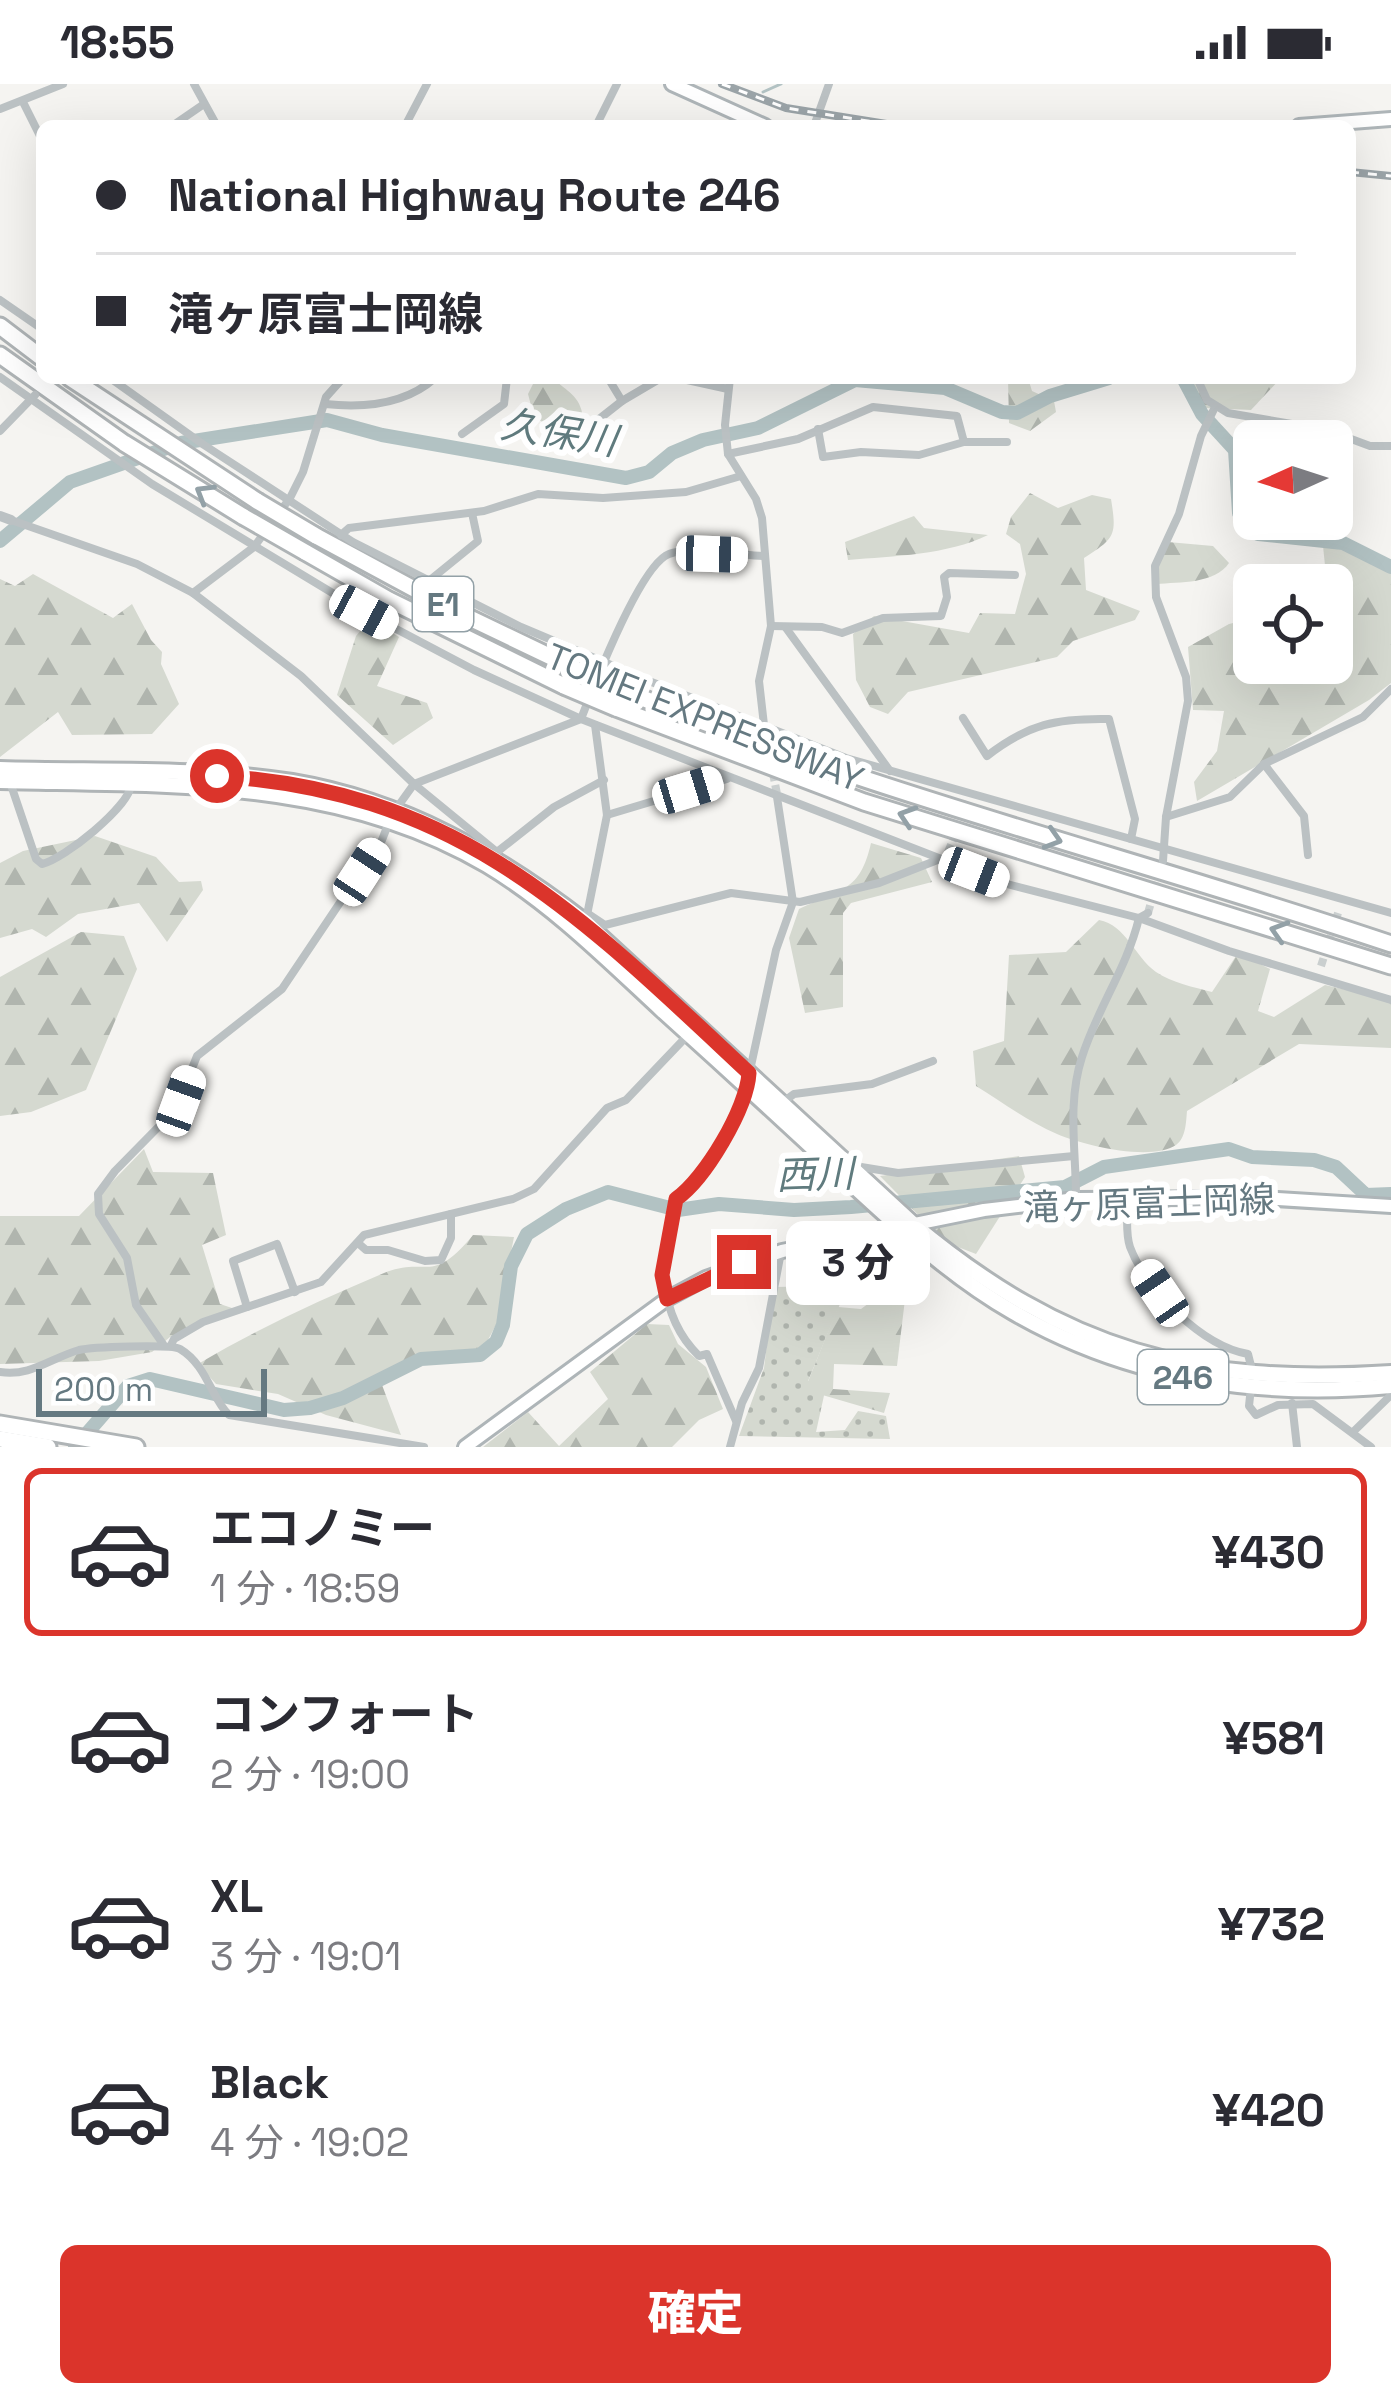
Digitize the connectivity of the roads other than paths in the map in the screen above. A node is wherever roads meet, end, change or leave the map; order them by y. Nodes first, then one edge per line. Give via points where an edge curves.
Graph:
1 (63, 84) edge
2 (194, 84) edge
3 (427, 84) edge
4 (617, 84) edge
5 (672, 84) edge
6 (829, 84) edge
7 (22, 102) junction
8 (205, 104) junction
9 (0, 109) edge
10 (1391, 119) edge
11 (181, 120) edge
12 (214, 120) edge
13 (408, 120) edge
14 (599, 120) edge
15 (752, 120) edge
16 (816, 120) edge
17 (1356, 122) edge
18 (36, 129) edge
19 (0, 299) edge
20 (36, 325) edge
21 (0, 326) edge
22 (36, 353) edge
23 (0, 355) edge
24 (0, 377) edge
25 (36, 381) edge
26 (41, 384) edge
27 (79, 384) edge
28 (119, 384) edge
29 (338, 384) edge
30 (426, 384) edge
31 (506, 384) edge
32 (612, 384) edge
33 (651, 384) edge
34 (729, 384) edge
35 (1200, 384) edge
36 (33, 397) junction
37 (622, 401) junction
38 (324, 408) junction
39 (1214, 408) junction
40 (818, 429) junction
41 (0, 431) edge
42 (462, 434) dead end
43 (575, 438) dead end
44 (964, 442) junction
45 (1007, 442) dead end
46 (1391, 446) edge
47 (728, 454) junction
48 (741, 476) junction
49 (290, 498) junction
50 (472, 512) junction
51 (5, 518) edge
52 (341, 535) junction
53 (254, 547) junction
54 (763, 556) junction
55 (1016, 575) dead end
56 (430, 580) junction
57 (193, 593) junction
58 (771, 626) junction
59 (785, 626) junction
60 (603, 661) junction
61 (1391, 689) edge
62 (963, 718) dead end
63 (581, 719) junction
64 (596, 725) junction
65 (764, 726) junction
66 (1264, 764) junction
67 (890, 770) junction
68 (3, 777) edge
69 (728, 778) junction
70 (604, 780) junction
71 (131, 784) junction
72 (414, 784) junction
73 (969, 790) junction
74 (777, 796) junction
75 (969, 802) tunnel mouth
76 (392, 815) junction
77 (608, 815) junction
78 (1166, 817) junction
79 (1132, 839) junction
80 (1164, 849) junction
81 (1308, 855) dead end
82 (944, 857) junction
83 (1163, 861) tunnel mouth
84 (1344, 897) junction
85 (793, 902) junction
86 (1339, 913) tunnel mouth
87 (1391, 913) edge
88 (1144, 915) junction
89 (586, 918) junction
90 (1391, 944) edge
91 (1391, 966) edge
92 (1391, 1000) edge
93 (689, 1034) junction
94 (933, 1061) dead end
95 (749, 1081) junction
96 (781, 1103) junction
97 (1075, 1159) junction
98 (848, 1164) junction
99 (858, 1181) junction
100 (1076, 1194) junction
101 (1127, 1199) junction
102 (1391, 1206) edge
103 (452, 1214) junction
104 (903, 1223) junction
105 (358, 1244) junction
106 (782, 1251) junction
107 (295, 1292) junction
108 (667, 1299) junction
109 (247, 1307) junction
110 (167, 1345) junction
111 (0, 1372) edge
112 (1391, 1372) edge
113 (1252, 1381) junction
114 (1391, 1386) edge
115 (1391, 1395) edge
116 (1292, 1403) junction
117 (736, 1421) junction
118 (0, 1424) edge
119 (1353, 1432) junction
120 (0, 1438) edge
121 (50, 1440) edge
122 (136, 1447) edge
123 (424, 1447) edge
124 (465, 1447) edge
125 (730, 1447) edge
126 (1297, 1447) edge
127 (1371, 1447) edge

1 - 7 street
2 - 8 street
3 - 13 street
4 - 14 street
5 - 15 main road
6 - 16 street
7 - 9 street
7 - 18 street
8 - 11 street
8 - 12 street
10 - 17 main road
19 - 20 street
21 - 22 highway
25 -> 23 highway, TOMEI EXPRESSWAY / E1, bridge
24 - 36 street
91 -> 26 highway, TOMEI EXPRESSWAY / E1, bridge via 864,802 564,686 244,517
27 -> 90 highway, TOMEI EXPRESSWAY / E1, bridge via 316,536 625,691 872,783
28 - 49 street
29 - 38 street
30 - 38 street via 359,409
31 - 42 street via 504,404
32 - 37 street
33 - 37 street
34 - 47 street
35 - 39 street
36 - 41 street
36 - 53 street
37 - 43 street
38 - 49 street
39 - 46 street
39 - 78 street via 1154,581 1186,677 1185,727
40 - 44 street via 873,407 957,416
40 - 44 street via 823,457 919,455
40 - 47 street
44 - 45 street
47 - 48 street
48 - 50 street via 686,492 538,494
48 - 54 street via 760,509
49 - 52 street
49 - 53 street
50 - 52 street
50 - 56 street via 478,542
51 - 57 street via 137,564
52 - 56 street
53 - 57 street
53 - 63 street via 474,670
54 - 58 street
54 - 60 street via 680,552 659,560
55 - 59 street via 949,572 941,616 884,618 842,633
56 - 60 street
57 - 72 street via 301,676
58 - 59 street
58 - 65 street via 759,681
59 - 67 street
60 - 63 street
60 - 65 street
61 - 66 street via 1363,718
62 - 79 street via 987,756 1043,724 1109,719 1135,819
63 - 64 street
63 - 72 street
64 - 69 street
64 - 70 street
65 - 67 street
66 - 78 street via 1230,797
66 - 81 street via 1304,816
67 - 73 street
68 - 71 highway, 246
68 - 71 street via 42,864 65,856 125,803
68 - 76 highway, 246 via 292,782
69 - 74 street
69 - 77 street
70 - 72 street via 497,852
70 - 77 street
71 - 76 highway, 246 via 254,790
72 - 76 street
73 - 75 street
73 - 79 street
74 - 82 street
74 - 85 street
76 - 89 highway, 246 via 491,855
76 - 93 highway, 246 via 523,890
76 - 110 street via 282,989 197,1056 176,1109 98,1194 99,1214 127,1258 136,1304
77 - 89 street
78 - 80 street
79 - 80 street
80 - 83 street
80 - 84 street
82 - 85 street via 879,883
82 - 88 street via 1003,883
84 - 86 street
84 - 87 street
85 - 89 street via 730,893 605,925
85 - 95 street
88 - 92 street via 1229,951 1320,971
88 - 97 street via 1083,1052 1072,1099
89 - 95 highway, 246
93 - 95 highway, 246
93 - 103 street via 534,1189
94 - 96 street
95 - 96 highway, 246
95 - 99 highway, 246
95 - 108 street via 714,1154 674,1204 662,1275
96 - 98 highway, 246
97 - 98 street via 900,1173
97 - 100 street
98 - 99 highway, 246
99 - 104 highway, 246
100 - 101 main road, 滝ヶ原富士岡線
100 - 104 main road, 滝ヶ原富士岡線
101 - 102 main road, 滝ヶ原富士岡線
101 - 113 street via 1128,1242 1160,1293 1192,1326 1248,1354
103 - 105 street via 364,1235
103 - 105 street via 441,1260
104 - 106 main road, 滝ヶ原富士岡線
104 - 113 highway, 246 via 1056,1322 1153,1358
105 - 107 street via 328,1277
106 - 108 main road, 滝ヶ原富士岡線
106 - 117 street via 759,1368
107 - 109 street
107 - 109 street via 277,1244 233,1261
108 - 117 street via 682,1339 707,1354
108 - 124 main road, 滝ヶ原富士岡線
109 - 110 street
110 - 111 street via 84,1349 26,1372
110 - 123 street via 188,1356 234,1416
112 - 113 highway, 246
113 - 114 highway, 246 via 1306,1390
113 - 116 street via 1256,1415
115 - 119 street
116 - 119 street via 1313,1404
116 - 126 street
117 - 125 street
118 - 121 highway
119 - 127 street
120 - 121 highway
121 - 122 highway

